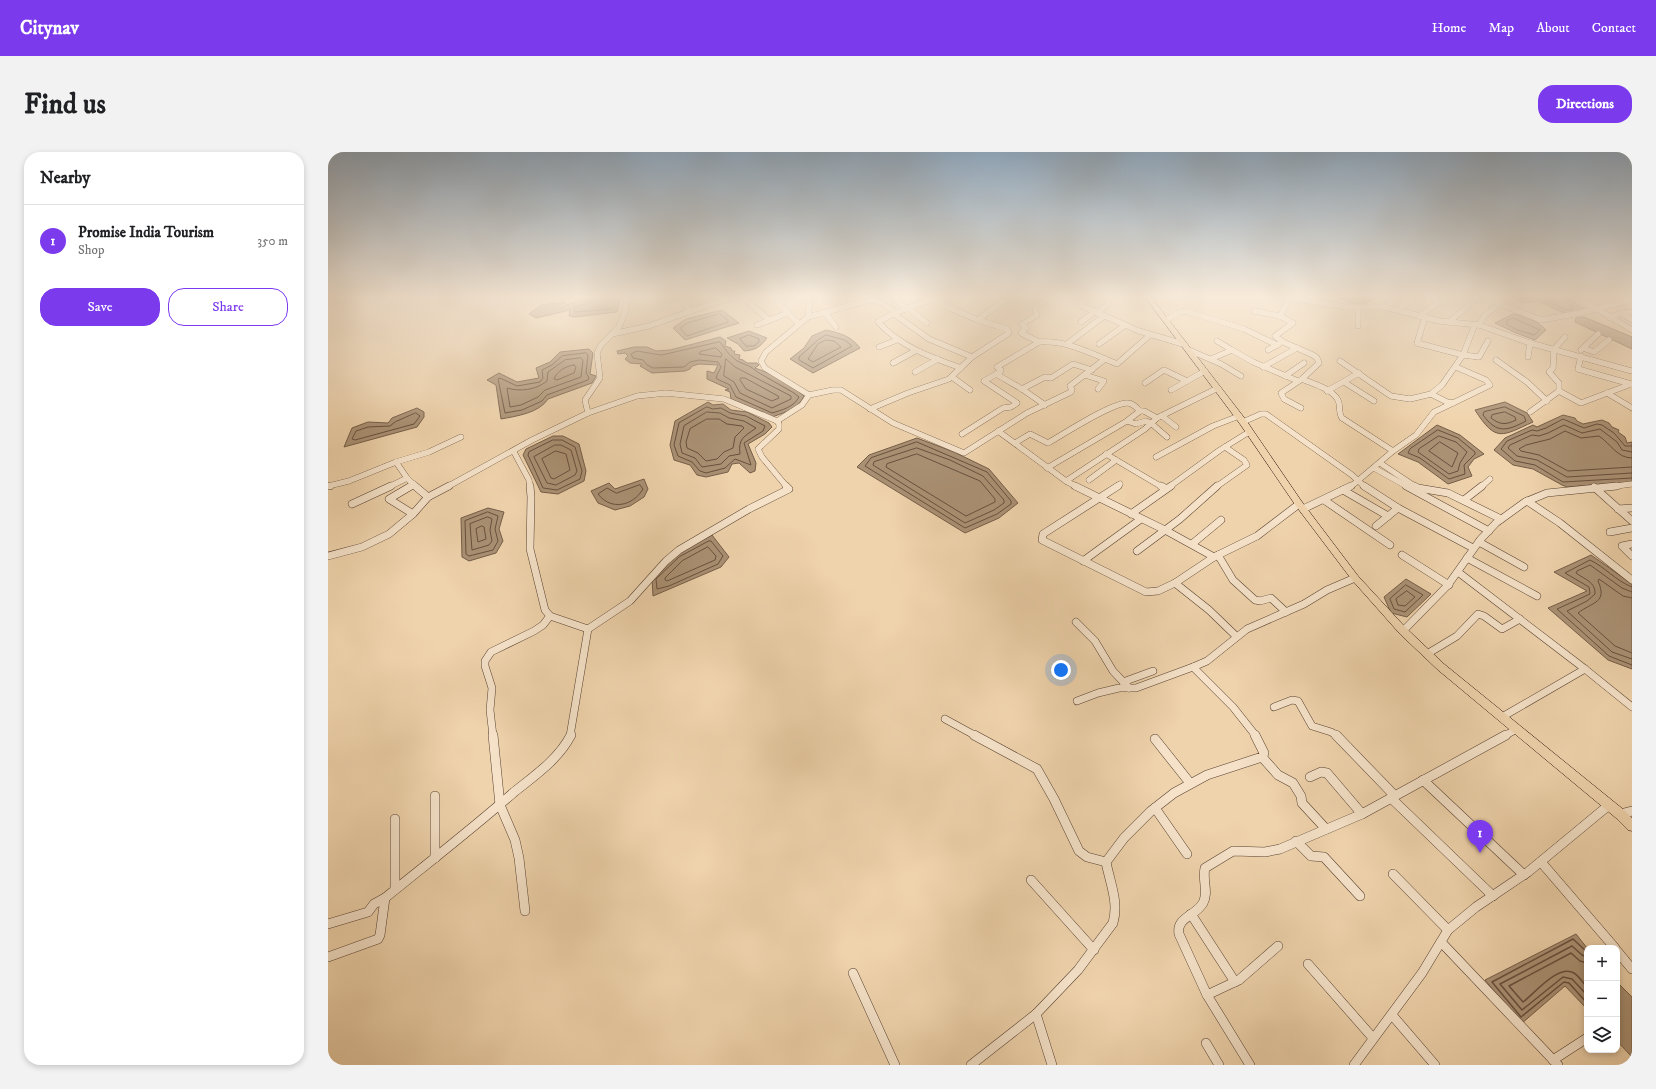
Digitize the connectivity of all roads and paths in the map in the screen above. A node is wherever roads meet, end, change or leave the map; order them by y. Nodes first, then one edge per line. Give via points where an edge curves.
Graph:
1 (606, 340) edge
2 (781, 340) edge
3 (897, 340) joint
4 (931, 340) edge
5 (999, 340) edge
6 (1033, 340) edge
7 (1072, 340) edge
8 (1105, 340) edge
9 (1145, 340) edge
10 (1164, 340) edge
11 (1181, 340) edge
12 (1266, 340) edge
13 (1279, 340) edge
14 (1418, 340) edge
15 (1470, 340) edge
16 (1523, 340) edge
17 (1562, 340) edge
18 (1592, 340) edge
19 (1609, 340) dead end
20 (1217, 341) dead end
21 (1488, 341) dead end
22 (1038, 342) junction
23 (1283, 342) junction
24 (1530, 342) junction
25 (1066, 344) junction
26 (1099, 344) dead end
27 (1277, 345) junction
28 (879, 347) dead end
29 (1186, 347) junction
30 (1297, 348) junction
31 (1554, 348) junction
32 (1583, 348) junction
33 (1232, 350) junction
34 (1268, 350) dead end
35 (915, 351) junction
36 (1464, 355) junction
37 (1578, 355) junction
38 (1528, 357) dead end
39 (972, 358) junction
40 (938, 359) junction
41 (1105, 359) junction
42 (1211, 359) junction
43 (1496, 360) dead end
44 (1600, 361) junction
45 (1340, 362) dead end
46 (893, 363) dead end
47 (1304, 363) dead end
48 (1263, 367) junction
49 (1456, 367) junction
50 (961, 368) junction
51 (1092, 370) junction
52 (1205, 371) junction
53 (1632, 371) edge
54 (915, 372) dead end
55 (1359, 373) junction
56 (996, 374) junction
57 (1599, 375) junction
58 (952, 376) junction
59 (1085, 376) junction
60 (1241, 376) dead end
61 (1284, 376) junction
62 (1300, 380) junction
63 (1187, 381) junction
64 (1344, 382) junction
65 (1145, 383) dead end
66 (1631, 384) edge
67 (1218, 388) junction
68 (1022, 389) junction
69 (1098, 389) dead end
70 (970, 390) dead end
71 (1171, 390) dead end
72 (1327, 391) junction
73 (1559, 392) junction
74 (1607, 393) junction
75 (1431, 394) junction
76 (809, 395) junction
77 (1374, 401) dead end
78 (1547, 401) junction
79 (1452, 403) junction
80 (1045, 405) junction
81 (1301, 408) dead end
82 (1632, 408) edge
83 (870, 409) junction
84 (1140, 411) junction
85 (1530, 412) dead end
86 (588, 413) junction
87 (1159, 417) junction
88 (1241, 419) junction
89 (777, 421) junction
90 (1127, 421) junction
91 (1152, 424) junction
92 (1176, 427) dead end
93 (998, 431) junction
94 (1249, 432) junction
95 (962, 434) dead end
96 (461, 437) dead end
97 (1167, 437) dead end
98 (1015, 443) junction
99 (1225, 447) junction
100 (1393, 450) junction
101 (514, 452) junction
102 (1106, 454) junction
103 (1156, 457) dead end
104 (1116, 460) junction
105 (396, 462) junction
106 (1380, 463) junction
107 (1047, 468) junction
108 (1374, 468) junction
109 (407, 478) junction
110 (1490, 479) dead end
111 (1089, 480) dead end
112 (1358, 480) junction
113 (1066, 481) junction
114 (414, 484) junction
115 (1120, 484) dead end
116 (1632, 484) edge
117 (328, 486) edge
118 (1165, 488) junction
119 (1594, 488) junction
120 (1343, 490) junction
121 (428, 497) junction
122 (1099, 498) junction
123 (1324, 500) junction
124 (1464, 500) junction
125 (1526, 501) junction
126 (352, 504) dead end
127 (1301, 507) junction
128 (1398, 508) junction
129 (1632, 508) edge
130 (1618, 510) junction
131 (413, 514) junction
132 (1131, 514) junction
133 (1388, 516) junction
134 (1141, 519) junction
135 (1501, 519) junction
136 (1221, 520) dead end
137 (1632, 521) edge
138 (1376, 526) dead end
139 (1632, 528) edge
140 (1166, 530) junction
141 (1489, 531) junction
142 (1610, 532) dead end
143 (1479, 542) junction
144 (1192, 544) junction
145 (1632, 544) edge
146 (1390, 545) dead end
147 (1474, 548) junction
148 (1137, 551) dead end
149 (1402, 555) dead end
150 (328, 556) edge
151 (1216, 556) junction
152 (1632, 556) edge
153 (1467, 558) junction
154 (1083, 561) junction
155 (1524, 567) dead end
156 (1458, 572) junction
157 (1354, 578) junction
158 (1632, 580) edge
159 (1175, 583) junction
160 (1449, 585) junction
161 (1537, 596) dead end
162 (1286, 612) junction
163 (550, 616) junction
164 (1520, 619) junction
165 (1076, 622) dead end
166 (588, 629) junction
167 (1403, 631) junction
168 (1236, 636) junction
169 (1427, 654) junction
170 (1193, 667) junction
171 (1585, 669) junction
172 (1153, 671) dead end
173 (1126, 685) junction
174 (1077, 701) dead end
175 (1274, 707) dead end
176 (1632, 707) edge
177 (945, 718) dead end
178 (1502, 718) junction
179 (1517, 729) junction
180 (1155, 739) dead end
181 (1262, 757) junction
182 (1310, 777) dead end
183 (1423, 780) junction
184 (1190, 783) junction
185 (435, 796) dead end
186 (1393, 797) junction
187 (500, 805) junction
188 (1609, 805) junction
189 (1156, 808) junction
190 (1632, 811) edge
191 (1362, 814) junction
192 (1620, 814) junction
193 (395, 818) dead end
194 (1632, 826) edge
195 (1326, 829) junction
196 (1296, 841) junction
197 (1187, 854) dead end
198 (435, 858) junction
199 (1106, 862) junction
200 (1541, 862) junction
201 (1393, 874) dead end
202 (1524, 876) junction
203 (1031, 880) dead end
204 (395, 888) junction
205 (1360, 896) dead end
206 (1493, 896) junction
207 (385, 898) junction
208 (525, 911) dead end
209 (1191, 914) junction
210 (328, 924) edge
211 (1448, 930) junction
212 (1441, 942) junction
213 (1612, 945) edge
214 (1278, 946) dead end
215 (1094, 950) junction
216 (1620, 955) edge
217 (328, 957) edge
218 (1308, 964) dead end
219 (1632, 969) edge
220 (853, 973) dead end
221 (1236, 982) junction
222 (1207, 995) junction
223 (1036, 1014) junction
224 (1392, 1014) junction
225 (1372, 1038) junction
226 (1584, 1040) edge
227 (1206, 1043) dead end
228 (1555, 1062) edge
229 (895, 1065) edge
230 (971, 1065) edge
231 (1052, 1065) edge
232 (1219, 1065) edge
233 (1250, 1065) edge
234 (1354, 1065) edge
235 (1435, 1065) edge

1 - 86 street via 596,353 600,378 585,400
2 - 76 street via 766,352 761,362 765,368
3 - 28 street
3 - 35 street
4 - 39 street
5 - 39 street
6 - 22 street
7 - 25 street
8 - 26 street
9 - 41 street via 1117,364
10 - 29 street
11 - 29 main road
12 - 27 street
13 - 23 street
14 - 36 street via 1417,343
15 - 36 street
16 - 24 street
17 - 31 street
18 - 32 street
19 - 32 street via 1594,352
20 - 33 street
21 - 36 street via 1478,357
22 - 25 street via 1052,340
22 - 56 street via 997,366 1001,371
23 - 27 street
23 - 30 street
24 - 31 street
24 - 38 street
25 - 41 street
27 - 34 street
29 - 42 street
29 - 52 main road
30 - 48 street
30 - 62 street via 1317,358 1319,363
31 - 37 street
31 - 73 street via 1553,368 1549,374 1559,383
32 - 37 street
33 - 42 street
33 - 48 street
35 - 40 street
35 - 46 street
36 - 49 street
37 - 44 street
37 - 57 street via 1578,369
39 - 50 street
40 - 50 street
40 - 54 street
41 - 51 street
42 - 60 street
43 - 78 street via 1527,382
44 - 53 street
44 - 57 street
45 - 55 street
47 - 61 street
48 - 61 street
49 - 75 street via 1445,383
49 - 79 street via 1490,384
50 - 58 street
51 - 59 street
51 - 68 street via 1073,364 1051,378 1044,378
52 - 63 street
52 - 67 main road
55 - 64 street
55 - 75 street via 1395,397 1410,399
56 - 68 street
56 - 95 street via 984,381 1017,403 1003,408
57 - 66 street
58 - 70 street
58 - 83 street via 938,384
59 - 69 street via 1104,382
59 - 80 street via 1070,387 1071,392
61 - 62 street
62 - 72 street
62 - 81 street via 1280,395
63 - 65 street via 1164,370
63 - 71 street
64 - 72 street
64 - 77 street
66 - 74 street
67 - 87 street
67 - 88 main road
68 - 80 street
72 - 100 street via 1338,401 1339,414 1342,418
73 - 74 street via 1579,403
73 - 78 street
74 - 82 street
75 - 79 street
76 - 83 street via 842,390
76 - 89 street via 802,405
78 - 85 street
79 - 100 street via 1434,412 1416,434
80 - 93 street
83 - 93 street via 893,423 963,453
84 - 87 street
84 - 90 street
84 - 98 street via 1132,404 1125,403 1099,413 1048,443 1031,434
86 - 89 street via 637,396 692,394 724,399
86 - 101 street via 532,440
87 - 91 street
87 - 92 street
88 - 94 main road
88 - 103 street via 1213,426
88 - 112 street via 1266,414
89 - 166 street via 779,429 758,449 789,489 679,550 630,601
90 - 91 street via 1137,425 1144,421
90 - 107 street
91 - 97 street
91 - 102 street
93 - 98 street
94 - 99 street
94 - 127 main road
96 - 105 street via 429,452
98 - 107 street
99 - 118 street
99 - 140 street via 1244,460 1246,467 1218,485
100 - 106 street
101 - 121 street
101 - 163 street via 529,480 530,549 545,610
102 - 104 street
102 - 113 street
104 - 111 street
104 - 118 street
105 - 109 street
105 - 117 street via 349,481
106 - 108 street
106 - 124 street via 1418,488 1448,493
107 - 113 street
108 - 112 street
108 - 141 street
109 - 114 street
109 - 126 street
110 - 124 street
112 - 120 street
112 - 128 street
113 - 122 street
114 - 121 street
114 - 131 street via 388,499
115 - 122 street
116 - 119 street
118 - 132 street
119 - 125 street via 1547,493
119 - 130 street
120 - 123 street
120 - 133 street
121 - 131 street
122 - 132 street
122 - 154 street via 1042,537 1046,543
123 - 127 street
123 - 146 street
124 - 135 street
125 - 135 street
125 - 158 street via 1560,523
127 - 151 street via 1257,536
127 - 157 main road
128 - 133 street
128 - 147 street
129 - 130 street
130 - 137 street
131 - 150 street via 398,528 374,542
132 - 134 street
133 - 138 street
134 - 140 street
134 - 154 street
135 - 141 street
136 - 144 street
139 - 142 street
140 - 144 street
140 - 148 street
141 - 143 street
143 - 147 street
143 - 155 street
144 - 151 street
145 - 152 street via 1622,546
147 - 153 street
149 - 160 street
151 - 159 street
151 - 162 street via 1232,580 1254,600 1260,602 1271,598
153 - 156 street
153 - 161 street
154 - 159 street via 1146,592 1158,591
156 - 160 street
156 - 164 street
157 - 162 street
157 - 167 main road
159 - 168 street
160 - 167 street
162 - 168 street
163 - 166 street
163 - 187 street via 534,631 491,652 485,661 492,688 490,710
164 - 169 street via 1502,629 1478,614 1458,636
164 - 171 street
165 - 173 street via 1095,641 1111,668
166 - 187 street via 569,740 556,758
167 - 169 main road
168 - 170 street via 1206,661
169 - 178 main road
170 - 173 street via 1136,688
170 - 181 street via 1247,724 1262,746
171 - 176 street
171 - 178 street
172 - 173 street
173 - 174 street
175 - 186 street via 1292,700 1298,701 1312,726 1338,736
177 - 199 street via 1037,769 1074,843 1087,857
178 - 179 main road
179 - 183 street
179 - 188 main road
180 - 184 street
181 - 184 street via 1211,773
181 - 195 street via 1278,775 1293,783 1302,803
182 - 191 street via 1321,772 1328,773
183 - 186 street
183 - 202 street
184 - 189 street
185 - 198 street
186 - 191 street
186 - 206 street
187 - 198 street
187 - 208 street via 516,840
188 - 192 main road
188 - 200 street
189 - 197 street
189 - 199 street via 1119,842
190 - 192 street
191 - 195 street
192 - 194 main road
193 - 204 street
195 - 196 street
196 - 205 street via 1311,856 1324,857
196 - 209 street via 1272,851 1234,851 1208,865 1203,872 1206,899 1200,908
198 - 204 street
199 - 215 street via 1117,906 1116,914 1113,923
200 - 202 street
200 - 213 street
201 - 211 street
202 - 206 street
203 - 215 street
204 - 207 street
206 - 211 street
207 - 210 street via 374,904 368,912
207 - 217 street via 378,939
209 - 221 street
209 - 222 street via 1180,923 1179,934
211 - 212 street
212 - 224 street
212 - 228 street
214 - 221 street
215 - 223 street
216 - 219 street
218 - 225 street
220 - 229 street
221 - 222 street
222 - 233 street
223 - 230 street
223 - 231 street
224 - 225 street
224 - 235 street
225 - 234 street
226 - 228 street
227 - 232 street

